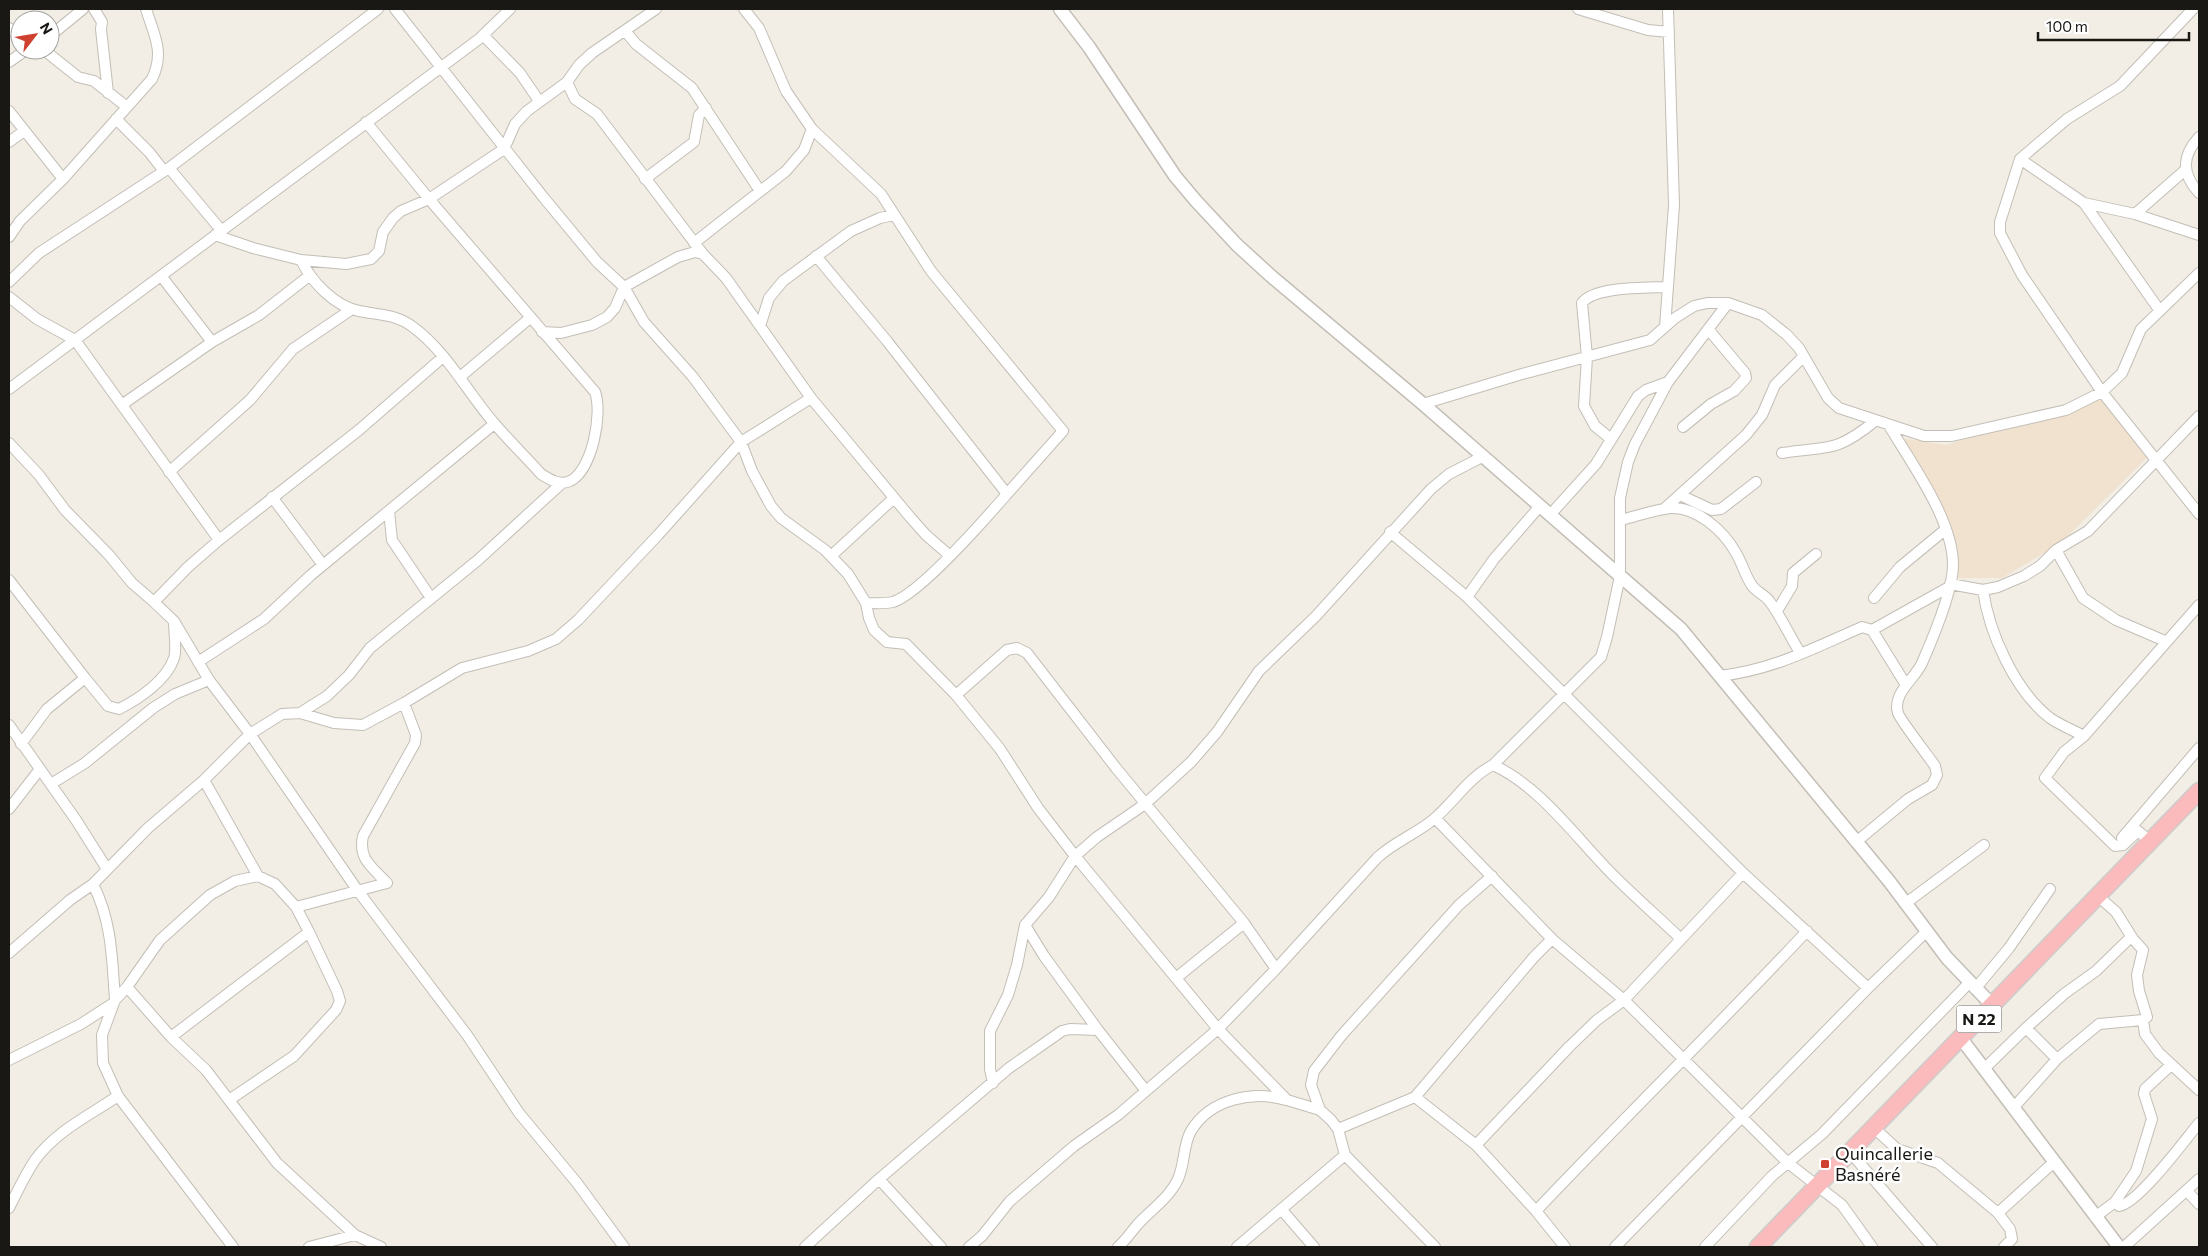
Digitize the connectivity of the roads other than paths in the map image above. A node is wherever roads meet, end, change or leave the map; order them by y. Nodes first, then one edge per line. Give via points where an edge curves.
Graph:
1 (83, 9) edge
2 (94, 9) edge
3 (146, 9) edge
4 (378, 9) edge
5 (395, 9) edge
6 (510, 9) edge
7 (656, 9) edge
8 (744, 9) edge
9 (1060, 9) edge
10 (1578, 9) edge
11 (1668, 9) edge
12 (2193, 9) edge
13 (60, 28) edge
14 (626, 32) junction
15 (1668, 32) junction
16 (483, 35) junction
17 (57, 60) edge
18 (439, 68) junction
19 (567, 82) junction
20 (108, 93) junction
21 (539, 101) junction
22 (127, 107) junction
23 (706, 108) junction
24 (9, 111) edge
25 (116, 119) junction
26 (366, 122) junction
27 (812, 129) junction
28 (24, 131) junction
29 (2199, 137) edge
30 (9, 142) edge
31 (504, 149) junction
32 (2020, 159) junction
33 (167, 169) junction
34 (2184, 170) junction
35 (63, 179) junction
36 (645, 179) junction
37 (760, 191) junction
38 (2199, 193) edge
39 (429, 199) junction
40 (2084, 203) junction
41 (2135, 214) junction
42 (894, 215) junction
43 (218, 233) junction
44 (2199, 235) edge
45 (9, 237) edge
46 (694, 243) junction
47 (703, 254) junction
48 (816, 256) junction
49 (301, 260) junction
50 (2199, 273) edge
51 (308, 276) junction
52 (162, 277) junction
53 (9, 282) edge
54 (624, 287) junction
55 (1668, 287) junction
56 (9, 296) edge
57 (1728, 303) junction
58 (352, 309) junction
59 (2160, 311) junction
60 (530, 318) junction
61 (760, 326) junction
62 (1665, 327) junction
63 (1708, 329) junction
64 (542, 332) junction
65 (75, 340) junction
66 (212, 342) junction
67 (1587, 357) junction
68 (1803, 357) junction
69 (443, 358) junction
70 (460, 377) junction
71 (1668, 382) junction
72 (9, 388) edge
73 (2102, 392) junction
74 (811, 398) junction
75 (123, 404) junction
76 (1423, 404) junction
77 (2199, 416) edge
78 (1875, 420) junction
79 (494, 424) junction
80 (1888, 424) junction
81 (1683, 426) dead end
82 (1611, 439) junction
83 (741, 442) junction
84 (9, 443) edge
85 (1782, 453) dead end
86 (1482, 457) junction
87 (2156, 460) junction
88 (169, 472) junction
89 (562, 482) junction
90 (1756, 482) dead end
91 (1007, 494) junction
92 (1680, 495) junction
93 (272, 497) junction
94 (894, 498) junction
95 (1540, 506) junction
96 (1664, 509) junction
97 (389, 511) junction
98 (2199, 514) edge
99 (1550, 515) junction
100 (1621, 520) junction
101 (1946, 530) junction
102 (1390, 532) junction
103 (219, 540) junction
104 (2056, 550) junction
105 (1816, 554) dead end
106 (950, 555) junction
107 (831, 556) junction
108 (323, 565) junction
109 (1620, 576) junction
110 (9, 580) edge
111 (1949, 586) junction
112 (1983, 590) junction
113 (1467, 596) junction
114 (431, 598) junction
115 (1874, 598) dead end
116 (154, 602) junction
117 (866, 603) junction
118 (2199, 605) edge
119 (1777, 611) junction
120 (174, 621) junction
121 (1872, 630) junction
122 (2165, 641) junction
123 (1801, 654) junction
124 (198, 662) junction
125 (1719, 676) junction
126 (85, 678) junction
127 (209, 680) junction
128 (1906, 686) junction
129 (956, 695) junction
130 (1564, 695) junction
131 (404, 703) junction
132 (300, 714) junction
133 (9, 725) edge
134 (250, 734) junction
135 (2084, 736) junction
136 (21, 744) junction
137 (2199, 748) edge
138 (1493, 765) junction
139 (40, 770) junction
140 (204, 780) junction
141 (51, 784) junction
142 (2199, 791) edge
143 (1145, 804) junction
144 (9, 809) edge
145 (1435, 818) junction
146 (2150, 841) junction
147 (1856, 842) junction
148 (1984, 845) dead end
149 (2116, 846) junction
150 (1075, 856) junction
151 (107, 869) junction
152 (1743, 873) junction
153 (258, 876) junction
154 (1492, 876) junction
155 (93, 884) junction
156 (2050, 889) dead end
157 (358, 891) junction
158 (2098, 896) junction
159 (1906, 903) junction
160 (296, 907) junction
161 (1244, 922) junction
162 (1025, 925) junction
163 (1807, 931) junction
164 (310, 932) junction
165 (1926, 932) junction
166 (2131, 937) junction
167 (1680, 938) junction
168 (1552, 939) junction
169 (9, 953) edge
170 (1276, 969) junction
171 (1176, 978) junction
172 (1972, 986) junction
173 (127, 987) junction
174 (1868, 988) junction
175 (1624, 1000) junction
176 (113, 1002) junction
177 (1992, 1005) junction
178 (2143, 1020) junction
179 (2026, 1028) junction
180 (1218, 1029) junction
181 (1098, 1030) junction
182 (171, 1037) junction
183 (1960, 1037) junction
184 (2057, 1059) junction
185 (9, 1060) edge
186 (1684, 1060) junction
187 (2171, 1065) junction
188 (1985, 1068) junction
189 (993, 1083) junction
190 (2199, 1090) edge
191 (1146, 1091) junction
192 (118, 1096) junction
193 (1415, 1097) junction
194 (229, 1100) junction
195 (1287, 1100) junction
196 (2014, 1107) junction
197 (1320, 1110) junction
198 (1741, 1118) junction
199 (2199, 1123) edge
200 (1873, 1127) junction
201 (1338, 1129) junction
202 (1476, 1145) junction
203 (1850, 1152) junction
204 (1344, 1156) junction
205 (2054, 1162) junction
206 (1788, 1163) junction
207 (879, 1179) junction
208 (2199, 1179) edge
209 (1819, 1186) junction
210 (2187, 1191) junction
211 (2115, 1202) junction
212 (2199, 1204) edge
213 (9, 1208) edge
214 (1281, 1209) junction
215 (1536, 1211) junction
216 (1998, 1213) junction
217 (2095, 1217) junction
218 (355, 1235) junction
219 (233, 1247) edge
220 (309, 1247) edge
221 (381, 1247) edge
222 (624, 1247) edge
223 (805, 1247) edge
224 (941, 1247) edge
225 (969, 1247) edge
226 (1118, 1247) edge
227 (1237, 1247) edge
228 (1314, 1247) edge
229 (1434, 1247) edge
230 (1565, 1247) edge
231 (1615, 1247) edge
232 (1705, 1247) edge
233 (1758, 1247) edge
234 (1872, 1247) edge
235 (1932, 1247) edge
236 (2004, 1247) edge
237 (2119, 1247) edge
238 (2124, 1247) edge

1 - 13 street
2 - 20 street via 102,22
3 - 22 street via 160,50 159,65 152,79
4 - 33 street
5 - 18 street
6 - 16 street
7 - 14 street
8 - 27 street via 759,28 786,91
9 - 76 street via 1175,176 1196,201 1271,276
10 - 15 street via 1648,30
11 - 15 street
12 - 32 street via 2120,86 2067,119
14 - 19 street via 592,53
14 - 23 street via 636,44 692,88
15 - 55 street via 1674,205
16 - 18 street
16 - 21 street via 520,73
17 - 20 street via 78,77 94,81
18 - 26 street
18 - 31 street
19 - 21 street
19 - 36 street via 575,99 596,114
20 - 22 street
21 - 31 street via 515,124
22 - 25 street
23 - 36 street via 699,115 694,142
23 - 37 street
24 - 28 street
25 - 33 street
25 - 35 street
26 - 39 street
26 - 43 street
27 - 37 street via 807,144 795,161
27 - 42 street via 873,185
28 - 30 street
28 - 35 street
29 - 34 street via 2188,155
31 - 39 street
31 - 54 street via 586,249
32 - 40 street
32 - 73 street via 2000,222 2000,233 2022,276
33 - 43 street
33 - 53 street via 39,253
34 - 38 street
34 - 41 street
35 - 45 street via 20,221
36 - 46 street
37 - 46 street
39 - 49 street via 401,211 387,224 379,251 371,259 346,264
39 - 60 street
40 - 41 street
40 - 59 street
41 - 44 street
42 - 48 street via 851,231
42 - 91 street via 931,271 1063,431
43 - 49 street via 253,248
43 - 52 street
46 - 47 street
47 - 54 street via 695,252 678,257
47 - 61 street via 726,278
48 - 61 street via 773,292
48 - 91 street
49 - 51 street
50 - 59 street
51 - 58 street
51 - 66 street via 259,315
52 - 65 street
52 - 66 street
54 - 64 street via 616,308 599,321 561,333
54 - 83 street via 644,322 693,377
55 - 62 street
55 - 67 street via 1614,290 1588,296 1581,306
56 - 65 street via 37,320
57 - 62 street via 1706,302 1694,306
57 - 63 street
57 - 68 street via 1762,315 1787,335
58 - 69 street via 398,318 426,338
58 - 88 street via 293,349 250,400
59 - 73 street via 2141,329 2122,373
60 - 64 street
60 - 70 street
61 - 74 street
62 - 67 street via 1650,340
63 - 71 street
63 - 81 street via 1746,378
64 - 89 street via 595,392 598,400 598,422 590,450 576,476
65 - 72 street
65 - 75 street
66 - 75 street
67 - 76 street
67 - 82 street via 1584,406 1595,426
68 - 78 street via 1834,404
68 - 92 street via 1775,385 1762,415 1746,435
69 - 70 street
69 - 93 street via 359,430
70 - 79 street
71 - 82 street via 1638,396
71 - 100 street via 1630,457 1620,498
73 - 80 street via 2066,410 1952,436 1930,438
73 - 87 street
74 - 83 street
74 - 94 street
75 - 88 street
76 - 86 street
77 - 87 street
78 - 80 street
78 - 85 street via 1841,445
79 - 89 street via 541,474
79 - 97 street
80 - 101 street
82 - 99 street via 1596,464
83 - 107 street via 771,506 781,518
83 - 131 street via 658,535 564,632 547,644 528,651 462,668
84 - 116 street via 65,510 132,583
86 - 95 street
86 - 102 street via 1449,474
87 - 98 street
87 - 104 street via 2088,531
88 - 103 street
89 - 114 street via 478,560
90 - 92 street via 1721,509 1712,510
91 - 106 street
92 - 96 street
93 - 103 street
93 - 108 street
94 - 106 street
94 - 107 street
95 - 99 street
95 - 113 street
96 - 100 street
96 - 119 street via 1687,509 1718,530 1735,551 1751,585 1765,595
97 - 108 street
97 - 114 street via 392,540
99 - 109 street
100 - 109 street
101 - 111 street via 1953,566
101 - 115 street via 1900,567
102 - 113 street
102 - 143 street via 1337,594 1259,671 1217,732 1191,762
103 - 116 street
104 - 112 street via 2024,576
104 - 122 street via 2083,598 2116,620
105 - 119 street via 1793,573 1792,586
106 - 117 street via 928,577 895,601
107 - 117 street via 848,574
108 - 124 street via 264,619
109 - 125 street via 1681,629
109 - 130 street via 1603,652
110 - 126 street
111 - 112 street
111 - 121 street
111 - 128 street via 1922,666
112 - 135 street via 1985,605 2009,669 2026,696 2050,718
113 - 130 street
114 - 132 street via 370,648 327,696
116 - 120 street
117 - 129 street via 869,618 879,636 887,642 906,644
118 - 122 street
119 - 123 street
120 - 124 street
120 - 126 street via 174,658 156,685 135,701 119,709 108,706
121 - 123 street via 1862,627
121 - 128 street
122 - 135 street
123 - 125 street via 1756,670
124 - 127 street
125 - 147 street
126 - 136 street via 46,710
127 - 134 street
127 - 141 street via 175,694 153,708 92,757
128 - 147 street via 1898,700 1898,714 1935,766 1937,775 1932,785 1908,799
129 - 143 street via 1007,650 1017,648 1027,653
129 - 150 street via 1000,749 1038,808
130 - 138 street
130 - 152 street
131 - 132 street via 357,726
131 - 157 street via 416,735 415,743 363,836 360,848 387,883
132 - 134 street via 282,714
133 - 136 street
134 - 140 street
134 - 157 street
135 - 149 street via 2064,752 2045,778
136 - 139 street
137 - 149 street
138 - 145 street via 1473,778
138 - 167 street via 1509,772 1547,806
139 - 141 street
139 - 144 street
140 - 151 street
140 - 153 street
141 - 151 street
142 - 146 main road, N 22
143 - 150 street
143 - 161 street
145 - 154 street
145 - 170 street via 1383,853
146 - 149 street via 2138,831 2123,846
146 - 158 main road, N 22
147 - 159 street
148 - 159 street
150 - 162 street via 1049,898
150 - 171 street
151 - 155 street
152 - 163 street
152 - 167 street
153 - 160 street via 275,884
153 - 173 street via 224,886 173,926
154 - 168 street
154 - 197 street via 1469,894 1314,1070 1311,1085
155 - 169 street
155 - 176 street via 106,911 110,933
156 - 172 street via 2009,948
157 - 160 street
157 - 222 street via 466,1035 519,1113
158 - 166 street via 2121,918
158 - 177 main road, N 22
159 - 165 street
160 - 164 street
161 - 170 street
161 - 171 street
162 - 181 street
162 - 189 street via 1008,995 990,1031 989,1061
163 - 174 street
163 - 186 street
164 - 182 street
164 - 194 street via 338,991 340,1001 336,1010 294,1056
165 - 172 street
165 - 174 street
166 - 178 street via 2144,953 2137,975 2139,991 2148,1013
166 - 179 street via 2096,971
167 - 175 street
168 - 175 street
168 - 193 street
170 - 180 street
171 - 180 street
172 - 177 street
172 - 206 street via 1822,1134
173 - 176 street
173 - 182 street
174 - 198 street
175 - 186 street
175 - 202 street via 1569,1047
176 - 185 street via 81,1024
176 - 192 street via 104,1026 102,1055 106,1074
177 - 183 main road, N 22
178 - 184 street via 2099,1024
178 - 187 street via 2148,1038
179 - 184 street
179 - 188 street
180 - 191 street
180 - 195 street
181 - 189 street via 1062,1031
181 - 191 street
182 - 194 street via 206,1070
183 - 188 street
183 - 200 main road, N 22
184 - 196 street
186 - 198 street
186 - 215 street via 1637,1104
187 - 190 street
187 - 211 street via 2145,1089 2152,1117 2151,1128 2136,1170
188 - 196 street
189 - 207 street
191 - 225 street via 1103,1127 1074,1146 1010,1201
192 - 213 street via 48,1146 36,1160
192 - 219 street
193 - 201 street
193 - 202 street
194 - 218 street via 277,1163
195 - 197 street
195 - 226 street via 1269,1095 1234,1099 1220,1104 1203,1118 1191,1131 1178,1180
196 - 205 street
197 - 201 street
198 - 206 street
198 - 231 street
199 - 211 street via 2143,1190 2124,1205 2119,1206
200 - 203 main road, N 22
200 - 216 street via 1897,1149 1935,1162
201 - 204 street
202 - 215 street
203 - 209 main road, N 22
203 - 235 street
204 - 214 street
204 - 229 street
205 - 216 street
205 - 217 street
206 - 209 street
206 - 232 street
207 - 223 street
207 - 224 street
208 - 210 street
209 - 233 main road, N 22
209 - 234 street via 1851,1215
210 - 212 street
210 - 238 street
211 - 217 street
214 - 227 street
214 - 228 street
215 - 230 street
216 - 236 street via 2010,1229 2012,1239
217 - 237 street
218 - 220 street
218 - 221 street

